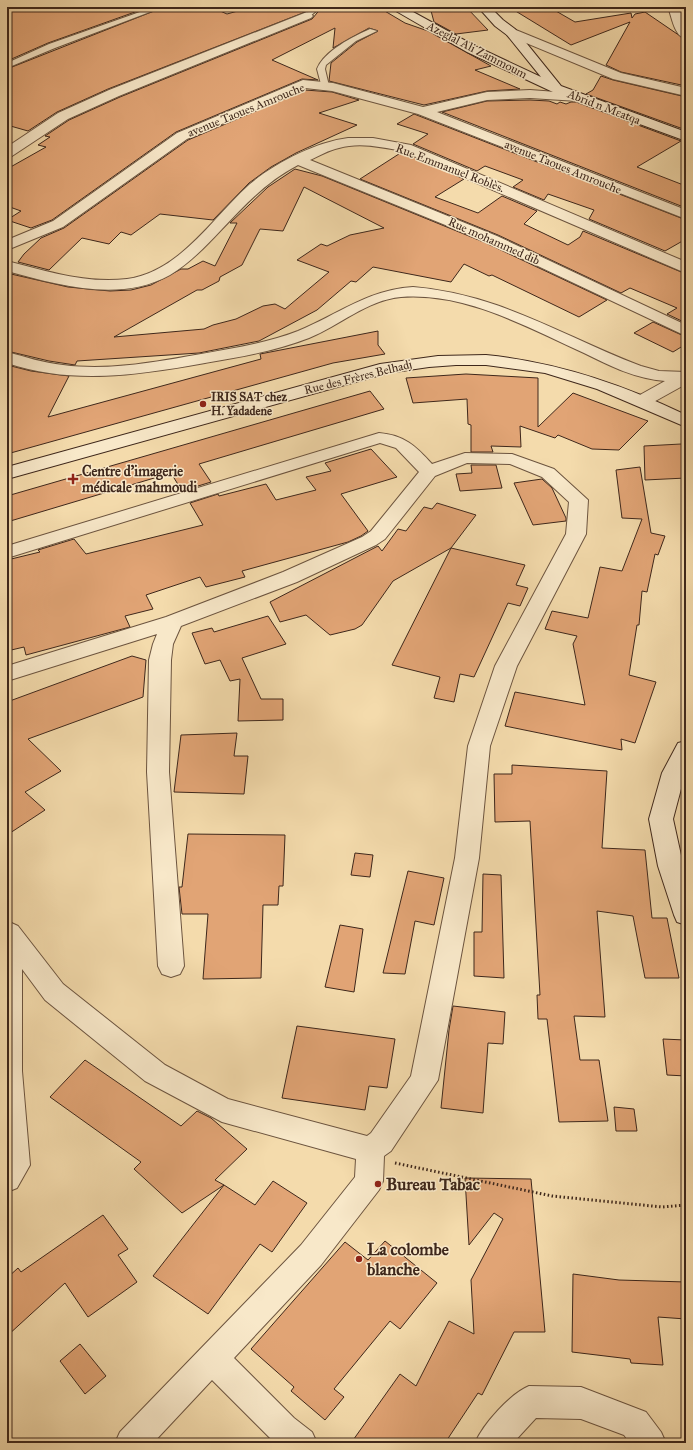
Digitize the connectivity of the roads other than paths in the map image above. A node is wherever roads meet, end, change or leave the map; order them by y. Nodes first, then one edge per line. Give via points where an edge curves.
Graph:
1 (160, 7) edge
2 (318, 7) edge
3 (395, 7) edge
4 (484, 7) edge
5 (674, 7) edge
6 (408, 11) edge
7 (307, 16) joint
8 (373, 31) dead end
9 (511, 32) junction
10 (685, 32) edge
11 (7, 66) edge
12 (325, 86) junction
13 (560, 90) junction
14 (686, 92) edge
15 (578, 97) junction
16 (423, 111) junction
17 (686, 137) edge
18 (7, 153) edge
19 (298, 160) junction
20 (686, 215) edge
21 (7, 245) edge
22 (7, 266) edge
23 (686, 268) edge
24 (686, 331) edge
25 (7, 357) edge
26 (686, 378) edge
27 (644, 400) junction
28 (686, 422) edge
29 (429, 472) junction
30 (7, 473) edge
31 (7, 552) edge
32 (173, 622) junction
33 (7, 674) edge
34 (686, 749) edge
35 (686, 915) edge
36 (8, 932) edge
37 (171, 966) dead end
38 (370, 1153) junction
39 (7, 1179) edge
40 (212, 1358) junction
41 (130, 1443) edge
42 (301, 1443) edge
43 (491, 1443) edge
44 (650, 1443) edge

1 - 11 lane via 52,46
2 - 7 lane
3 - 6 street, Azeglal Ali Zammoum
4 - 9 street, Abrid n Mɛatqa
5 - 10 street
6 - 13 street, Azeglal Ali Zammoum via 470,49
7 - 18 street via 70,112
8 - 12 lane via 353,39 323,64
9 - 13 street, Abrid n Mɛatqa
9 - 14 street via 617,76
12 - 16 street, avenue Taoues Amrouche
12 - 21 street, avenue Taoues Amrouche via 303,84 182,136 58,224
13 - 15 street, Abrid n Mɛatqa
15 - 16 street via 530,94 487,96
15 - 17 street, Abrid n Mɛatqa
16 - 20 street, avenue Taoues Amrouche
19 - 22 street, Rue Emmanuel Roblès. via 270,175 194,250 173,266 144,280 122,285 93,283 54,278
19 - 23 street, Rue Emmanuel Roblès. via 340,143 367,142 406,148
19 - 24 street, Rue mohammed dib via 492,239
25 - 26 street via 44,368 72,371 160,366 257,349 304,334 381,295 412,292 449,296 481,304 641,373
26 - 27 street
27 - 28 street, Rue des Frères Belhadj
27 - 30 street, Rue des Frères Belhadj via 564,372 532,366 492,361 419,362 386,368
29 - 31 street via 400,441 379,438
29 - 32 street via 378,535 369,542 290,577
29 - 38 street via 465,458 512,458 548,474 579,500 576,534 506,666 479,746 467,858 424,1080 381,1142
32 - 33 street
32 - 37 street via 163,644 160,660 158,772
34 - 35 street via 673,772 661,820 670,866
36 - 38 street via 54,992 155,1073 222,1110
36 - 39 street via 10,1071 16,1165
38 - 40 street via 369,1181 311,1255
40 - 41 street
40 - 42 street via 283,1429
43 - 44 street via 529,1402 581,1403 635,1423

